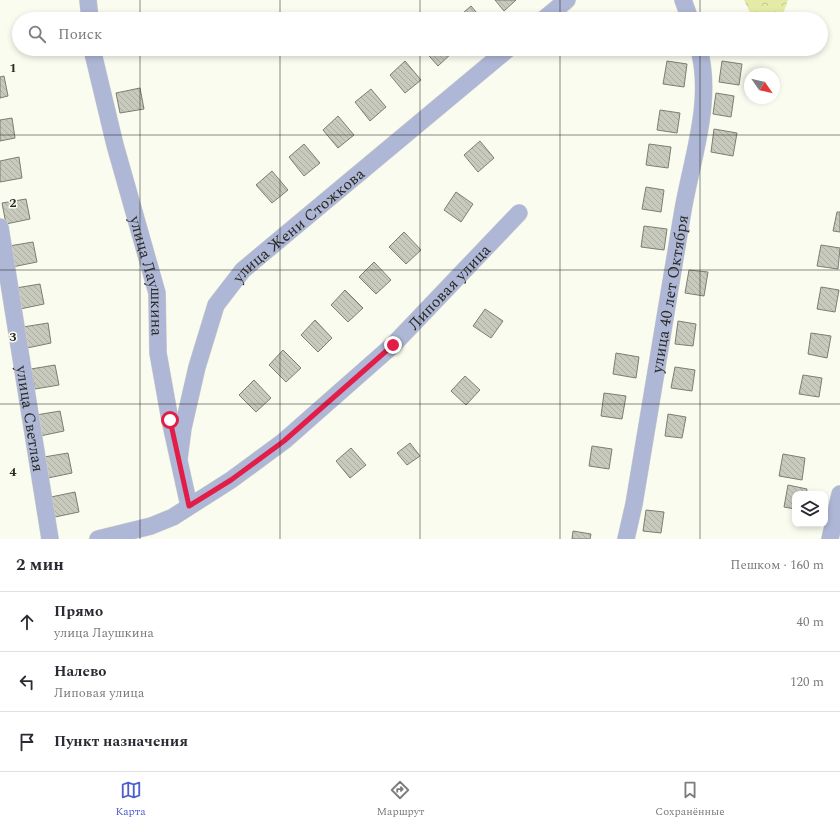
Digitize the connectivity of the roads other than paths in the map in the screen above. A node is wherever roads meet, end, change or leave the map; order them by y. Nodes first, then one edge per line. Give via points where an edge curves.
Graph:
1 (88, 0) edge
2 (567, 0) edge
3 (683, 0) edge
4 (89, 12) edge
5 (552, 12) edge
6 (687, 12) edge
7 (94, 56) edge
8 (500, 56) edge
9 (701, 56) edge
10 (519, 213) dead end
11 (0, 227) edge
12 (179, 459) junction
13 (840, 494) edge
14 (189, 506) junction
15 (50, 539) edge
16 (98, 539) edge
17 (626, 539) edge
18 (830, 539) edge

1 - 4 street
2 - 5 street
3 - 6 street
7 - 12 street, улица Лаушкина via 115,144 157,293 158,353
8 - 12 street, улица Жени Стожкова via 243,270 223,294 216,305 197,367 183,428
9 - 17 street, улица 40 лет Октября via 704,94 700,129 687,188
10 - 14 street, Липовая улица via 393,345 347,386 284,441 231,480
11 - 15 street, улица Светлая
12 - 14 street, улица Лаушкина
13 - 18 street
14 - 16 street, Липовая улица via 173,517 150,526

